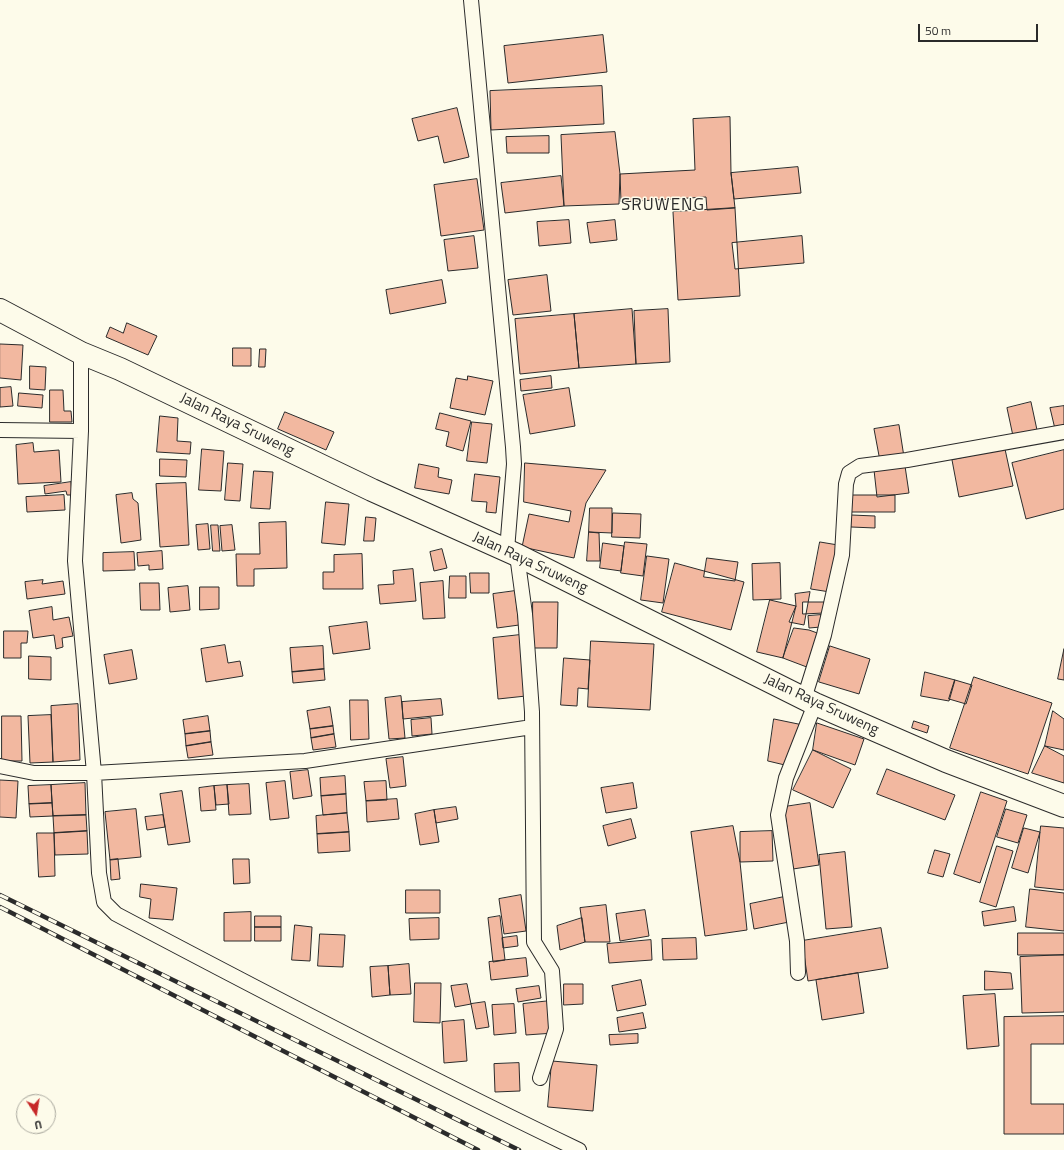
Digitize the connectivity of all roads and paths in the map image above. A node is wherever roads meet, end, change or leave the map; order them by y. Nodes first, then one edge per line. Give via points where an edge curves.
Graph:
1 (471, 0) edge
2 (0, 310) edge
3 (81, 353) junction
4 (0, 430) edge
5 (81, 430) junction
6 (1064, 432) edge
7 (512, 553) junction
8 (809, 701) junction
9 (532, 726) junction
10 (0, 766) edge
11 (94, 773) junction
12 (1064, 806) edge
13 (798, 973) dead end
14 (540, 1078) dead end
15 (579, 1150) edge

1 - 7 street via 513,447
2 - 3 highway, Jalan Raya Sruweng
3 - 5 street
3 - 7 highway, Jalan Raya Sruweng via 120,368 426,515
4 - 5 street
5 - 11 street via 75,561
6 - 8 street via 915,459 860,466 849,473 846,484 842,555
7 - 8 highway, Jalan Raya Sruweng
7 - 9 street via 525,614
8 - 12 highway, Jalan Raya Sruweng via 946,761
8 - 13 street via 778,815 797,941
9 - 11 street via 305,761
9 - 14 street via 534,942 552,971 556,1029
10 - 11 street via 34,773
11 - 15 street via 104,902 116,914 463,1095

